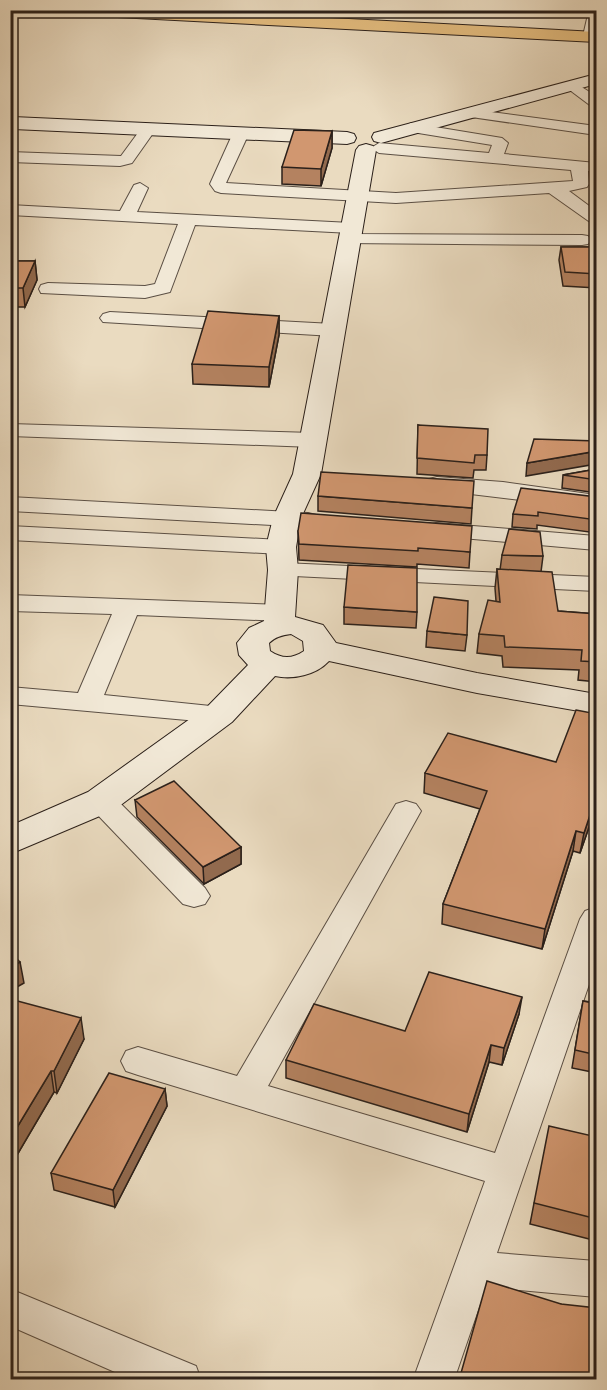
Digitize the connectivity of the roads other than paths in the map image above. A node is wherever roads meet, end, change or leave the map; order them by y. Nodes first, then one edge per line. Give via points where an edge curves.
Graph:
1 (22, 10) edge
2 (79, 10) edge
3 (596, 10) edge
4 (129, 12) edge
5 (10, 13) edge
6 (241, 14) edge
7 (312, 16) edge
8 (593, 36) edge
9 (597, 79) edge
10 (572, 85) junction
11 (597, 103) edge
12 (469, 113) junction
13 (11, 123) edge
14 (411, 128) junction
15 (148, 129) junction
16 (597, 131) edge
17 (241, 133) junction
18 (368, 143) junction
19 (10, 156) edge
20 (495, 158) junction
21 (579, 166) junction
22 (597, 167) edge
23 (597, 185) edge
24 (576, 186) junction
25 (140, 188) dead end
26 (553, 188) junction
27 (357, 197) junction
28 (10, 210) edge
29 (126, 216) junction
30 (597, 218) edge
31 (189, 219) junction
32 (351, 234) junction
33 (582, 240) dead end
34 (48, 289) dead end
35 (110, 318) dead end
36 (333, 330) junction
37 (10, 430) edge
38 (313, 440) junction
39 (573, 477) edge
40 (411, 482) edge
41 (503, 489) junction
42 (597, 502) edge
43 (10, 504) edge
44 (287, 518) junction
45 (335, 522) edge
46 (418, 529) edge
47 (10, 533) edge
48 (597, 543) edge
49 (282, 558) junction
50 (597, 584) edge
51 (10, 603) edge
52 (127, 608) junction
53 (281, 620) junction
54 (321, 650) junction
55 (268, 664) junction
56 (10, 695) edge
57 (87, 702) junction
58 (597, 704) edge
59 (220, 714) junction
60 (101, 801) junction
61 (406, 811) dead end
62 (10, 841) edge
63 (194, 896) dead end
64 (597, 919) edge
65 (138, 1060) dead end
66 (246, 1093) junction
67 (506, 1172) junction
68 (472, 1268) junction
69 (597, 1278) edge
70 (10, 1307) edge
71 (181, 1380) edge
72 (433, 1380) edge

1 - 5 main road
2 - 4 main road
3 - 8 street
4 - 6 main road
6 - 7 main road
7 - 8 main road
9 - 10 street
10 - 11 street
10 - 12 street
12 - 14 street
12 - 16 street
13 - 15 street
14 - 18 street
14 - 20 street via 497,141 500,143
15 - 17 street
15 - 19 street via 126,159 120,161
17 - 18 street
17 - 27 street via 218,184 221,188
18 - 20 street
18 - 27 street
20 - 21 street
21 - 22 street
21 - 24 street via 581,183
23 - 24 street
24 - 26 street
25 - 29 street
26 - 27 street
26 - 30 street
27 - 32 street
28 - 29 street
29 - 31 street
31 - 32 street
31 - 34 street via 163,288 145,292
32 - 33 street
32 - 36 street
35 - 36 street
36 - 38 street
37 - 38 street
38 - 44 street via 319,475
39 - 41 street
40 - 41 street
41 - 42 street
43 - 44 street
44 - 45 street
44 - 49 street
46 - 48 street
47 - 49 street
49 - 50 street
49 - 53 street
51 - 52 street
52 - 53 street
52 - 57 street
53 - 54 street via 311,631 318,637
53 - 55 street via 253,643 255,655
54 - 55 street via 301,666
54 - 58 street
55 - 59 street
56 - 57 street
57 - 59 street
59 - 60 street
60 - 62 street
60 - 63 street
61 - 66 street
64 - 67 street
65 - 66 street
66 - 67 street
67 - 68 street
68 - 69 street
68 - 72 street
70 - 71 street

